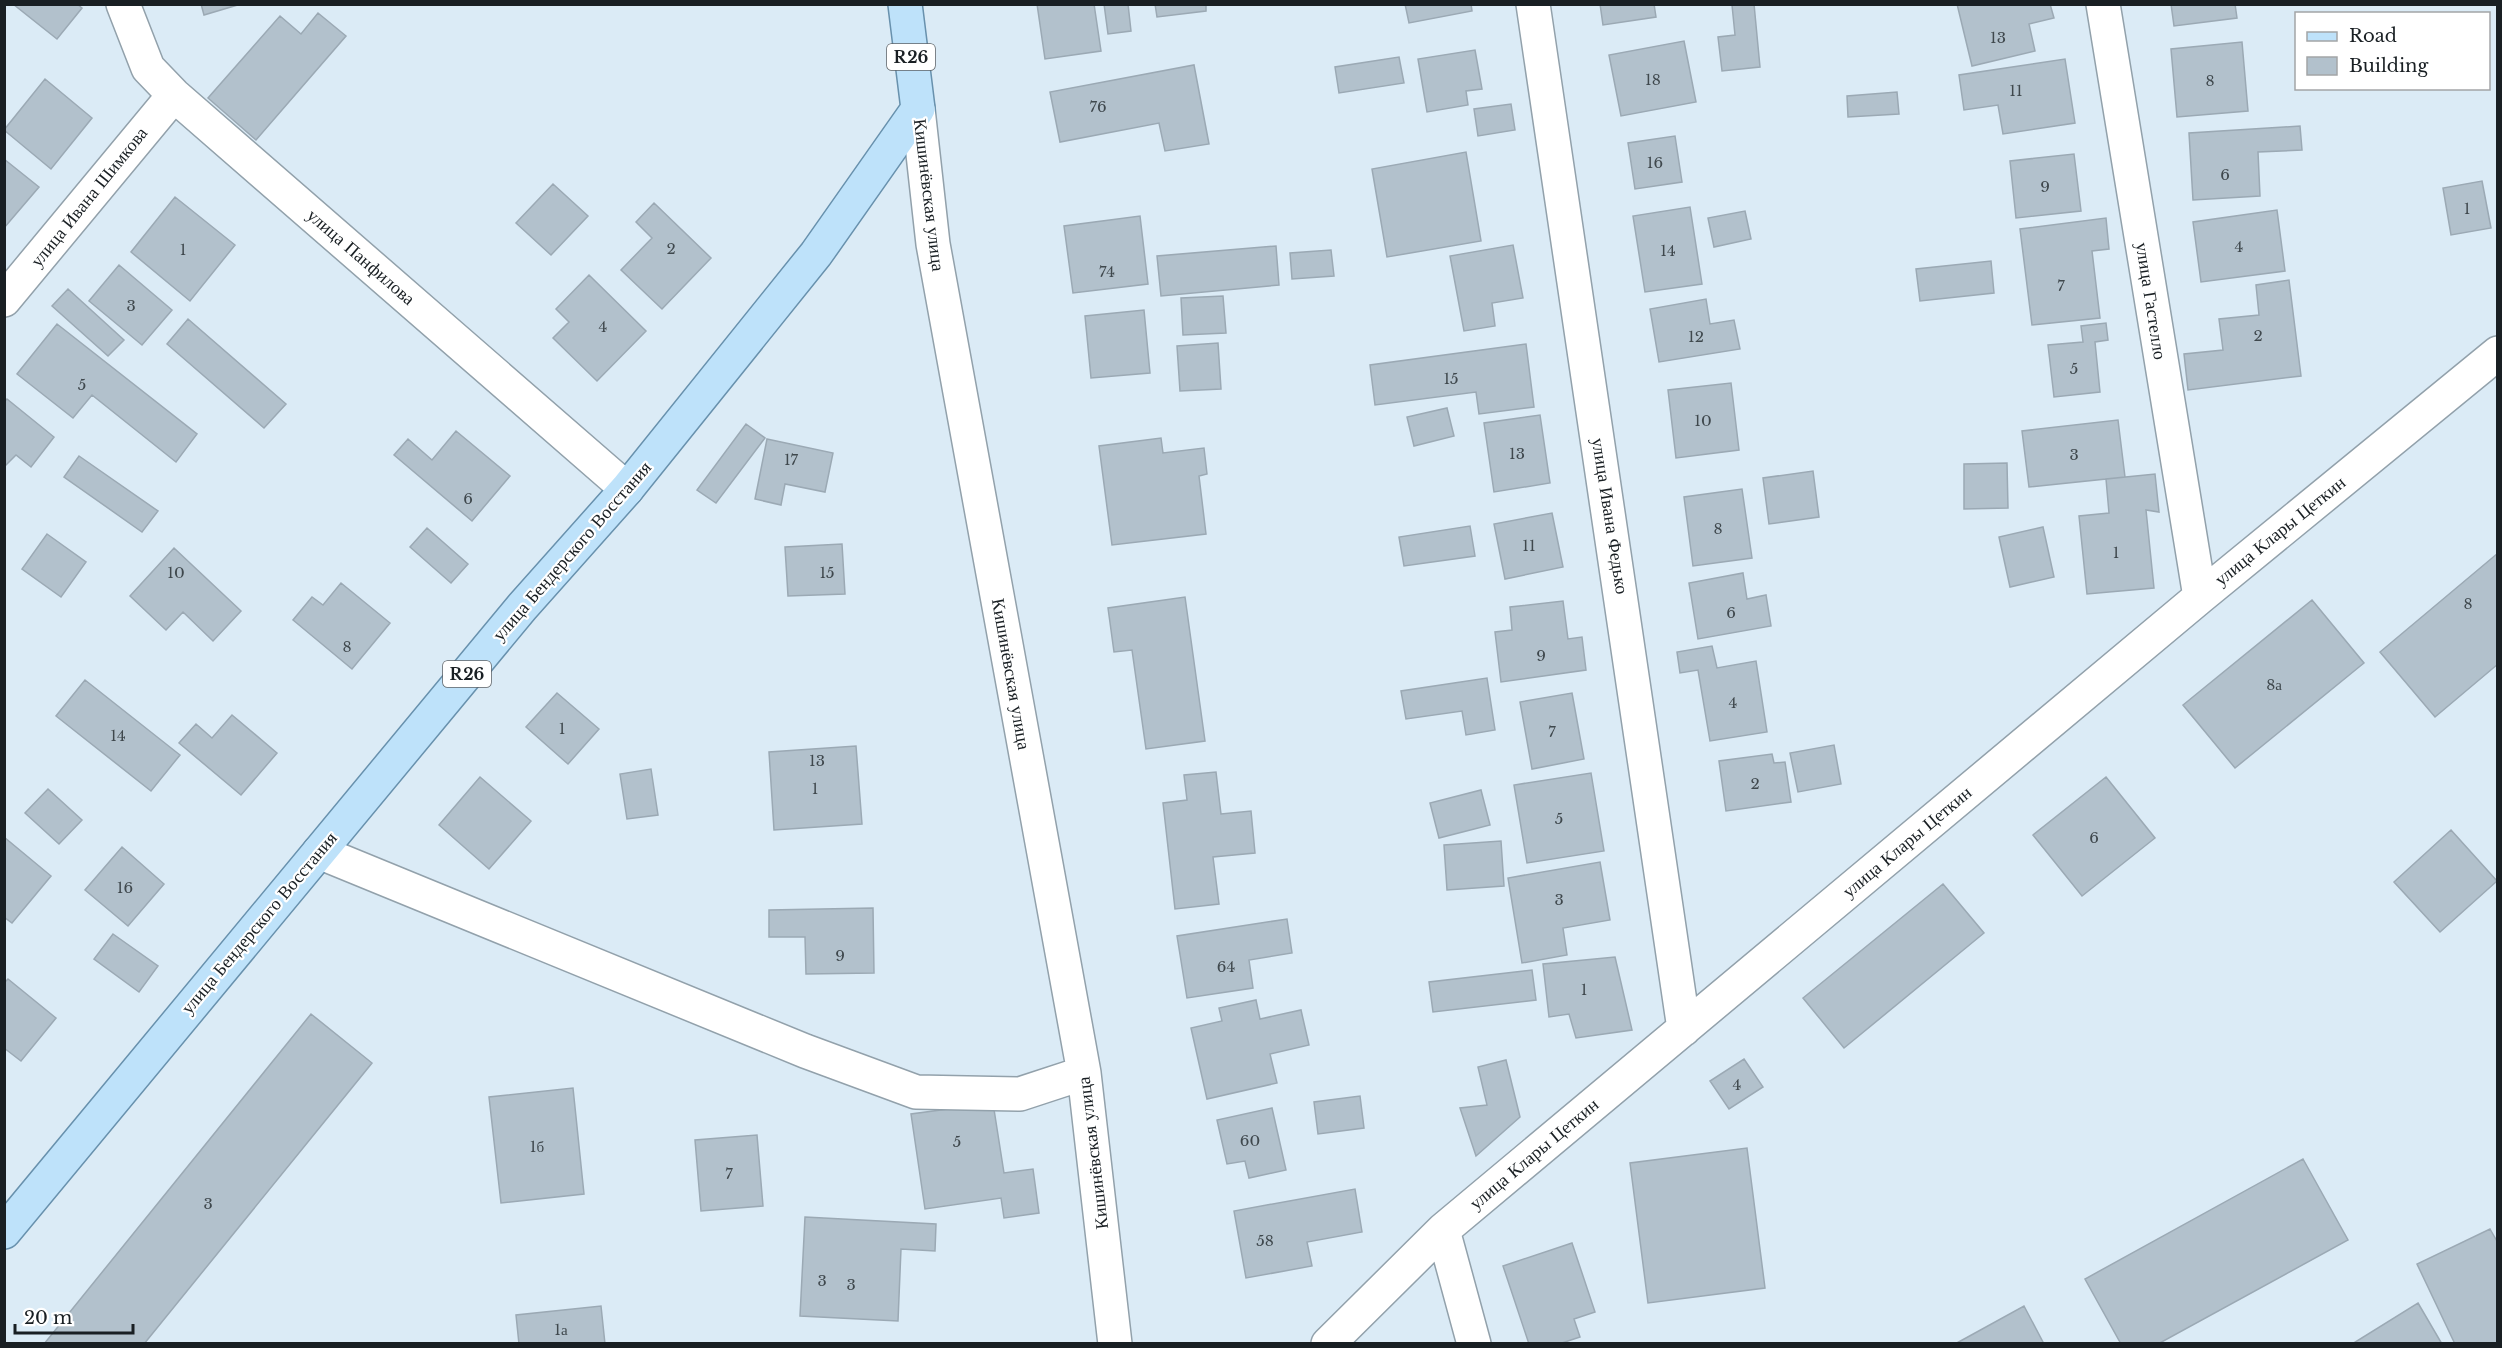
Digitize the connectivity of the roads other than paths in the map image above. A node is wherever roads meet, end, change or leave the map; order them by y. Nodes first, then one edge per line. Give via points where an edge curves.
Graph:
1 (123, 4) edge
2 (905, 4) edge
3 (1533, 4) edge
4 (2103, 4) edge
5 (174, 95) junction
6 (918, 109) junction
7 (4, 300) edge
8 (2498, 353) edge
9 (627, 489) junction
10 (2200, 597) junction
11 (319, 852) junction
12 (1684, 1029) junction
13 (1084, 1073) junction
14 (1443, 1230) junction
15 (4, 1232) edge
16 (1115, 1344) edge
17 (1328, 1344) edge
18 (1474, 1344) edge

1 - 5 street, улица Панфилова via 148,68
2 - 6 main road, Кишинёвская улица / R26
3 - 12 street, улица Ивана Федько
4 - 10 street, улица Гастелло
5 - 7 street, улица Ивана Шимкова
5 - 9 street, улица Панфилова
6 - 9 main road, улица Бендерского Восстания / R26 via 816,254
6 - 13 street, Кишинёвская улица via 933,244
8 - 10 street, улица Клары Цеткин
9 - 11 main road, улица Бендерского Восстания / R26 via 522,607
10 - 12 street, улица Клары Цеткин
11 - 13 street via 805,1051 916,1092 1020,1094
11 - 15 main road, улица Бендерского Восстания / R26
12 - 14 street, улица Клары Цеткин
13 - 16 street, Кишинёвская улица
14 - 17 street, улица Клары Цеткин
14 - 18 street

